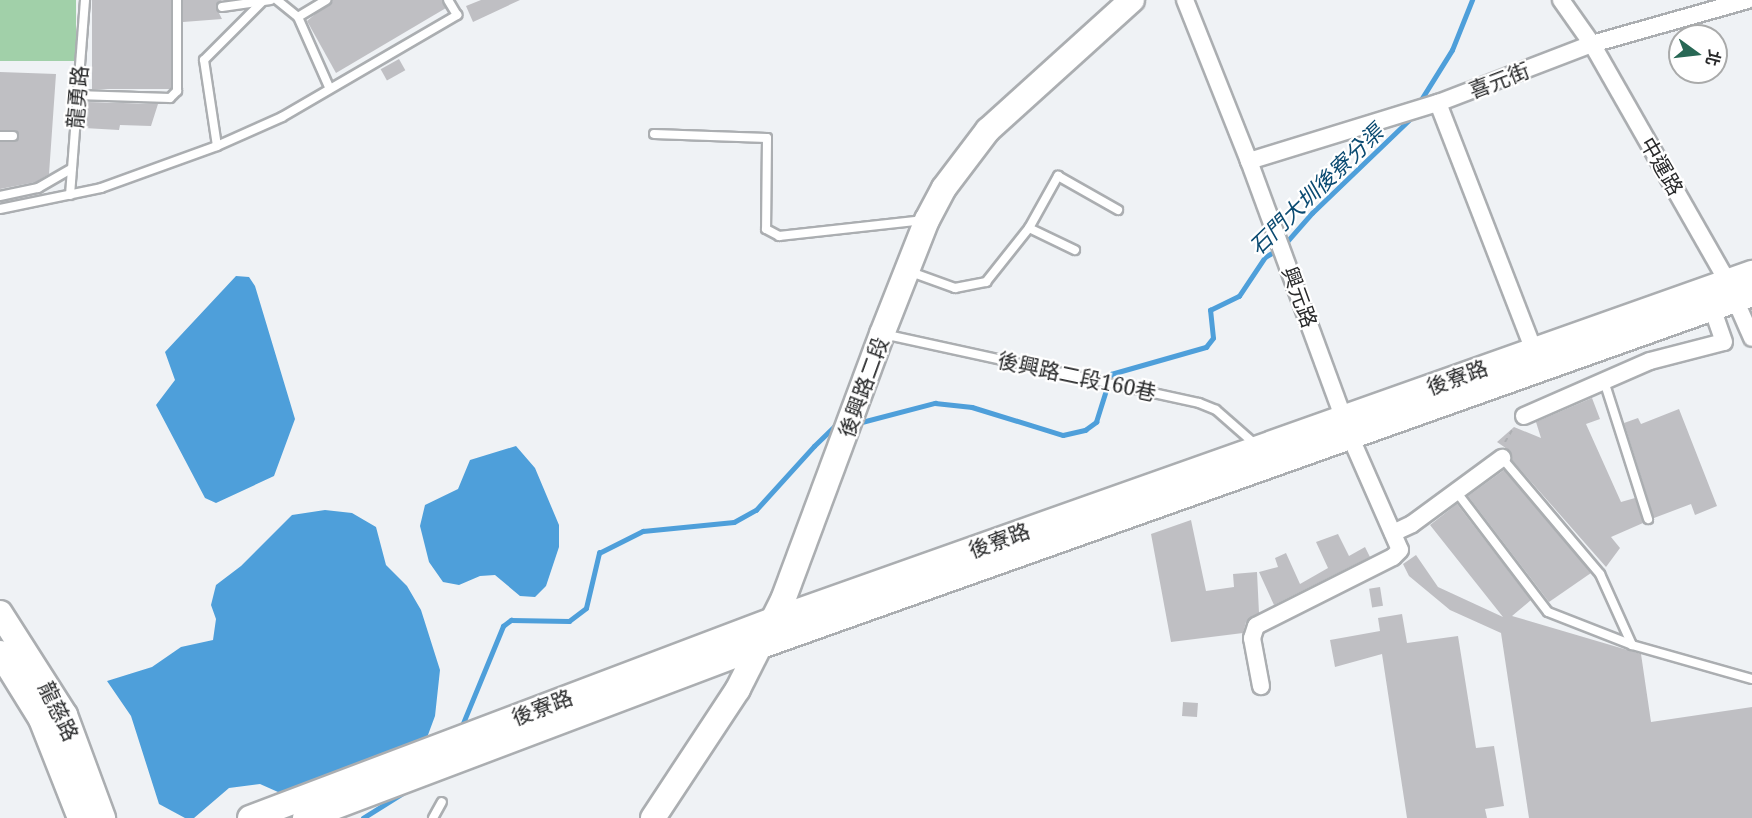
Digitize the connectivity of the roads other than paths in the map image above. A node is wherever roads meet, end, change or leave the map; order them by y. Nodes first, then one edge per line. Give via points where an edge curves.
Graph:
1 (85, 0) edge
2 (177, 0) edge
3 (277, 0) edge
4 (326, 0) edge
5 (448, 0) edge
6 (1132, 0) edge
7 (1185, 0) edge
8 (1561, 0) edge
9 (1748, 0) edge
10 (267, 1) edge
11 (222, 7) dead end
12 (298, 17) junction
13 (1592, 44) junction
14 (329, 87) junction
15 (76, 95) junction
16 (1438, 103) junction
17 (654, 134) dead end
18 (0, 136) edge
19 (13, 136) dead end
20 (217, 146) junction
21 (1250, 161) junction
22 (72, 168) junction
23 (70, 195) junction
24 (0, 196) edge
25 (0, 209) edge
26 (1118, 210) dead end
27 (927, 220) junction
28 (1029, 228) junction
29 (1075, 249) dead end
30 (907, 271) junction
31 (1752, 273) edge
32 (1727, 294) edge
33 (882, 334) junction
34 (1752, 338) edge
35 (1534, 350) junction
36 (1604, 381) junction
37 (1524, 416) road end
38 (1347, 427) junction
39 (1258, 447) junction
40 (1502, 458) joint
41 (1454, 490) junction
42 (1648, 519) dead end
43 (1393, 533) junction
44 (0, 613) edge
45 (773, 620) junction
46 (1632, 645) junction
47 (761, 646) junction
48 (0, 653) edge
49 (1752, 679) edge
50 (1261, 686) dead end
51 (442, 802) dead end
52 (80, 818) edge
53 (103, 818) edge
54 (250, 818) edge
55 (305, 818) edge
56 (433, 818) edge
57 (653, 818) edge

1 - 15 lane, 龍勇路
2 - 15 lane via 177,91 170,98
3 - 12 lane
4 - 12 lane
5 - 14 lane via 457,15
6 - 27 street, 後興路二段 via 988,130 963,159
7 - 21 street, 興元路
8 - 13 street, 中運路
9 - 13 street, 喜元街
10 - 11 lane
10 - 20 lane via 204,60
12 - 14 lane
13 - 16 street, 喜元街
13 - 32 street, 中運路
14 - 20 lane via 282,117
15 - 22 lane, 龍勇路
16 - 21 street, 喜元街
16 - 35 street
17 - 27 lane via 767,138 766,229 779,236
18 - 19 lane
20 - 23 lane via 101,188
21 - 38 street, 興元路
22 - 23 lane, 龍勇路
22 - 24 lane via 38,188
23 - 25 lane
26 - 28 lane via 1058,176
27 - 30 street, 後興路二段
28 - 29 lane
28 - 30 lane via 986,282 955,288
30 - 33 street, 後興路二段
31 - 32 street, 後寮路
32 - 34 street, 中運路
32 - 35 street, 後寮路
32 - 36 street via 1724,342 1650,361
32 - 38 street, 後寮路
33 - 39 lane, 後興路二段160巷 via 1199,403 1216,410
33 - 45 street, 後興路二段
35 - 38 street, 後寮路
36 - 37 street
36 - 42 lane
38 - 39 street, 後寮路
38 - 43 street, 興元路
38 - 47 street, 後寮路
39 - 45 street, 後寮路
40 - 41 street
40 - 46 lane via 1600,574
41 - 43 street via 1412,524
41 - 46 lane via 1548,612
43 - 50 street, 興元路 via 1400,550 1393,557 1256,626 1252,638
44 - 53 street, 龍慈路 via 65,715
45 - 47 street, 後興路二段
45 - 54 street, 後寮路
46 - 49 lane
47 - 55 street, 後寮路
47 - 57 street, 後興路二段 via 738,689
48 - 52 street, 龍慈路 via 41,719
51 - 56 lane

